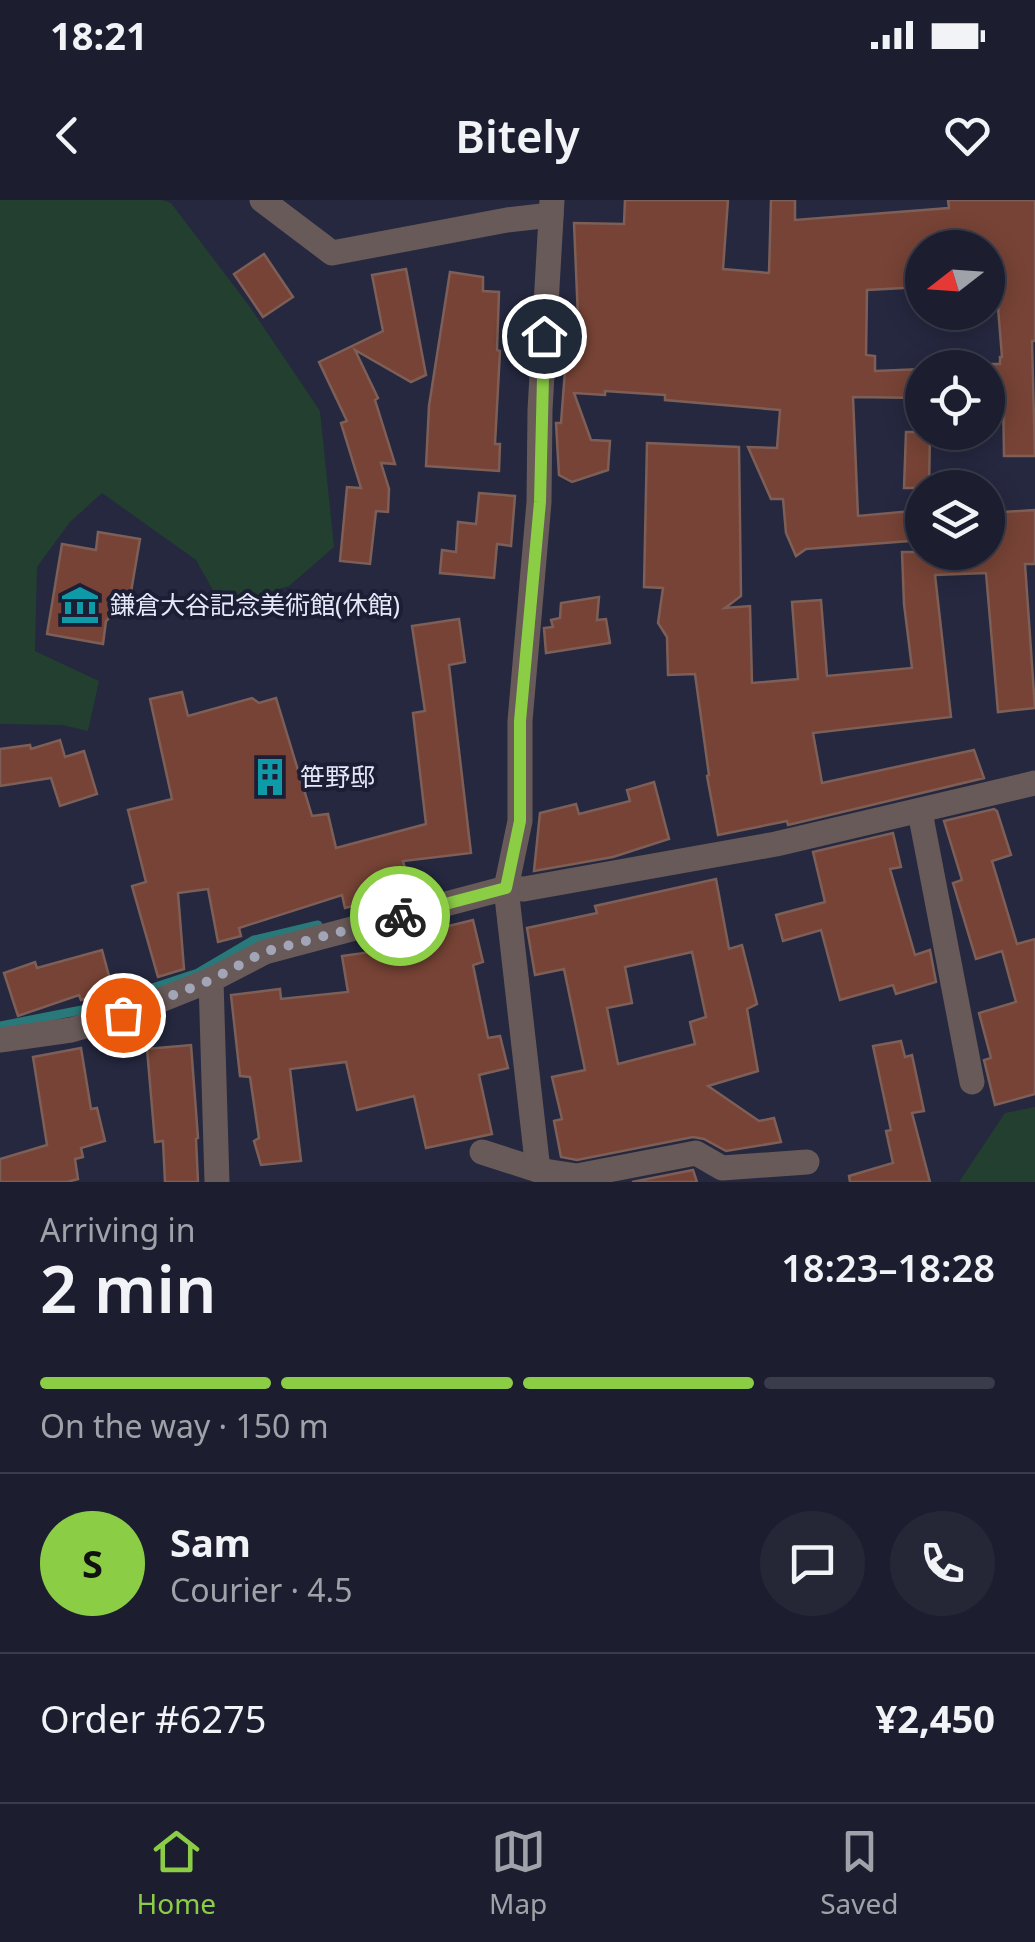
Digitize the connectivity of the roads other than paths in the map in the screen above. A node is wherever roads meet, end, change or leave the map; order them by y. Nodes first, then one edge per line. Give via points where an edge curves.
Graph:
1 (262, 200) edge
2 (552, 208) edge
3 (1035, 784) edge
4 (920, 812) junction
5 (506, 888) junction
6 (211, 980) junction
7 (0, 1040) edge
8 (972, 1082) dead end
9 (482, 1152) dead end
10 (808, 1162) dead end
11 (538, 1170) junction
12 (216, 1182) edge

1 - 2 street via 332,253
2 - 5 street via 540,502 520,721 520,821
3 - 4 street
4 - 5 street via 658,866
4 - 8 street
5 - 6 street via 264,952
5 - 11 street
6 - 7 street via 72,1030
6 - 12 street
9 - 11 street
10 - 11 street via 722,1168 696,1152 577,1176

